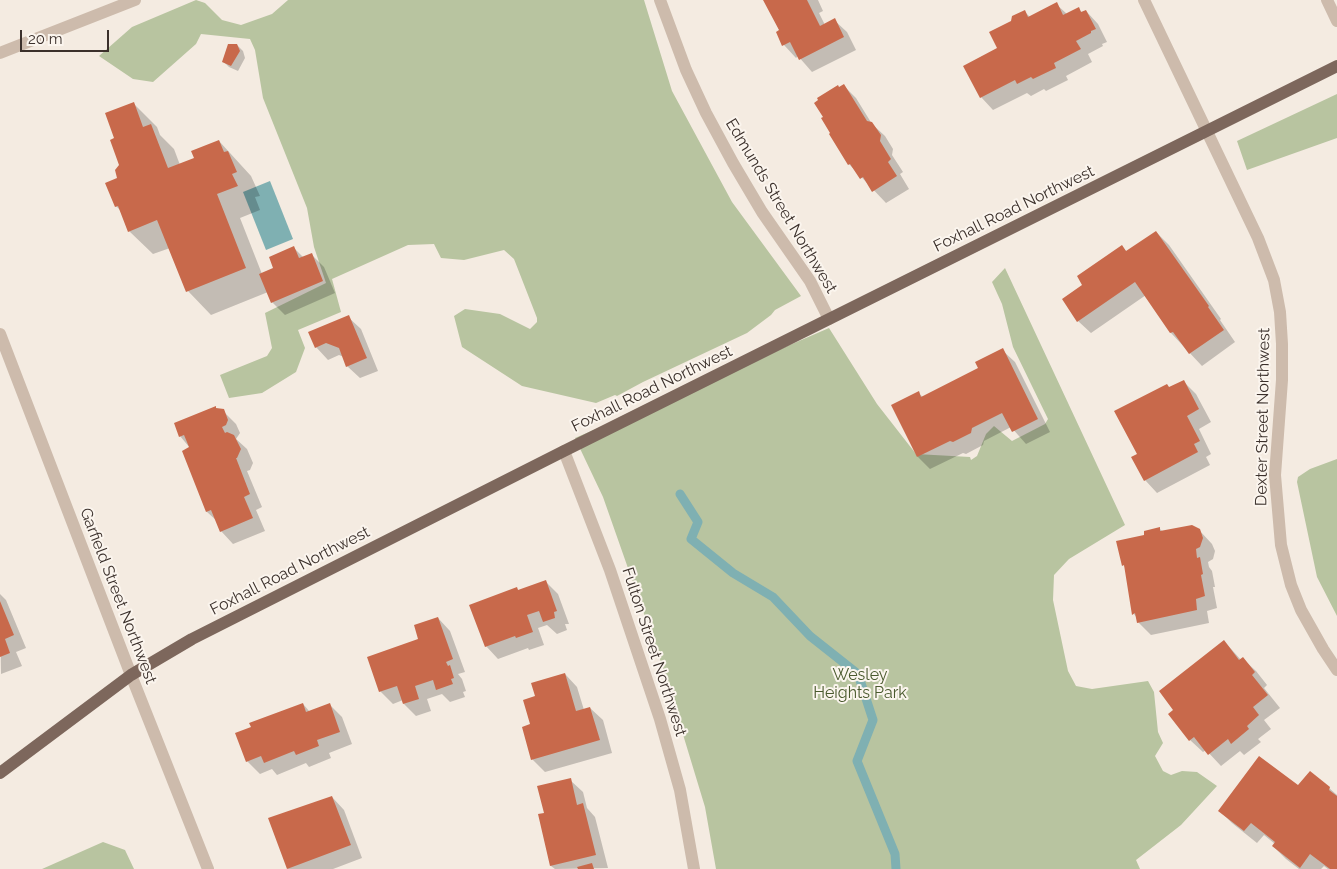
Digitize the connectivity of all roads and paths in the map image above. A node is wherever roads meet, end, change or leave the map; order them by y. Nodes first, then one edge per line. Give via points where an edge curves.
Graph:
1 (135, 0) edge
2 (660, 0) edge
3 (1144, 0) edge
4 (1327, 0) edge
5 (1337, 20) edge
6 (0, 53) edge
7 (1337, 66) edge
8 (1208, 130) junction
9 (830, 319) junction
10 (0, 334) edge
11 (564, 451) junction
12 (1337, 670) edge
13 (131, 675) junction
14 (0, 773) edge
15 (208, 869) edge
16 (694, 869) edge

1 - 6 street
2 - 9 street, Edmunds Street Northwest via 706,113 762,212 810,281
3 - 8 street, Dexter Street Northwest
4 - 5 street
7 - 8 main road, Foxhall Road Northwest
8 - 9 main road, Foxhall Road Northwest
8 - 12 street, Dexter Street Northwest via 1274,280 1282,344 1275,475 1281,546 1301,610
9 - 11 main road, Foxhall Road Northwest
10 - 13 street, Garfield Street Northwest
11 - 13 main road, Foxhall Road Northwest via 232,617
11 - 16 street, Fulton Street Northwest via 610,570 660,719 680,790
13 - 14 main road, Foxhall Road Northwest
13 - 15 street, Garfield Street Northwest

